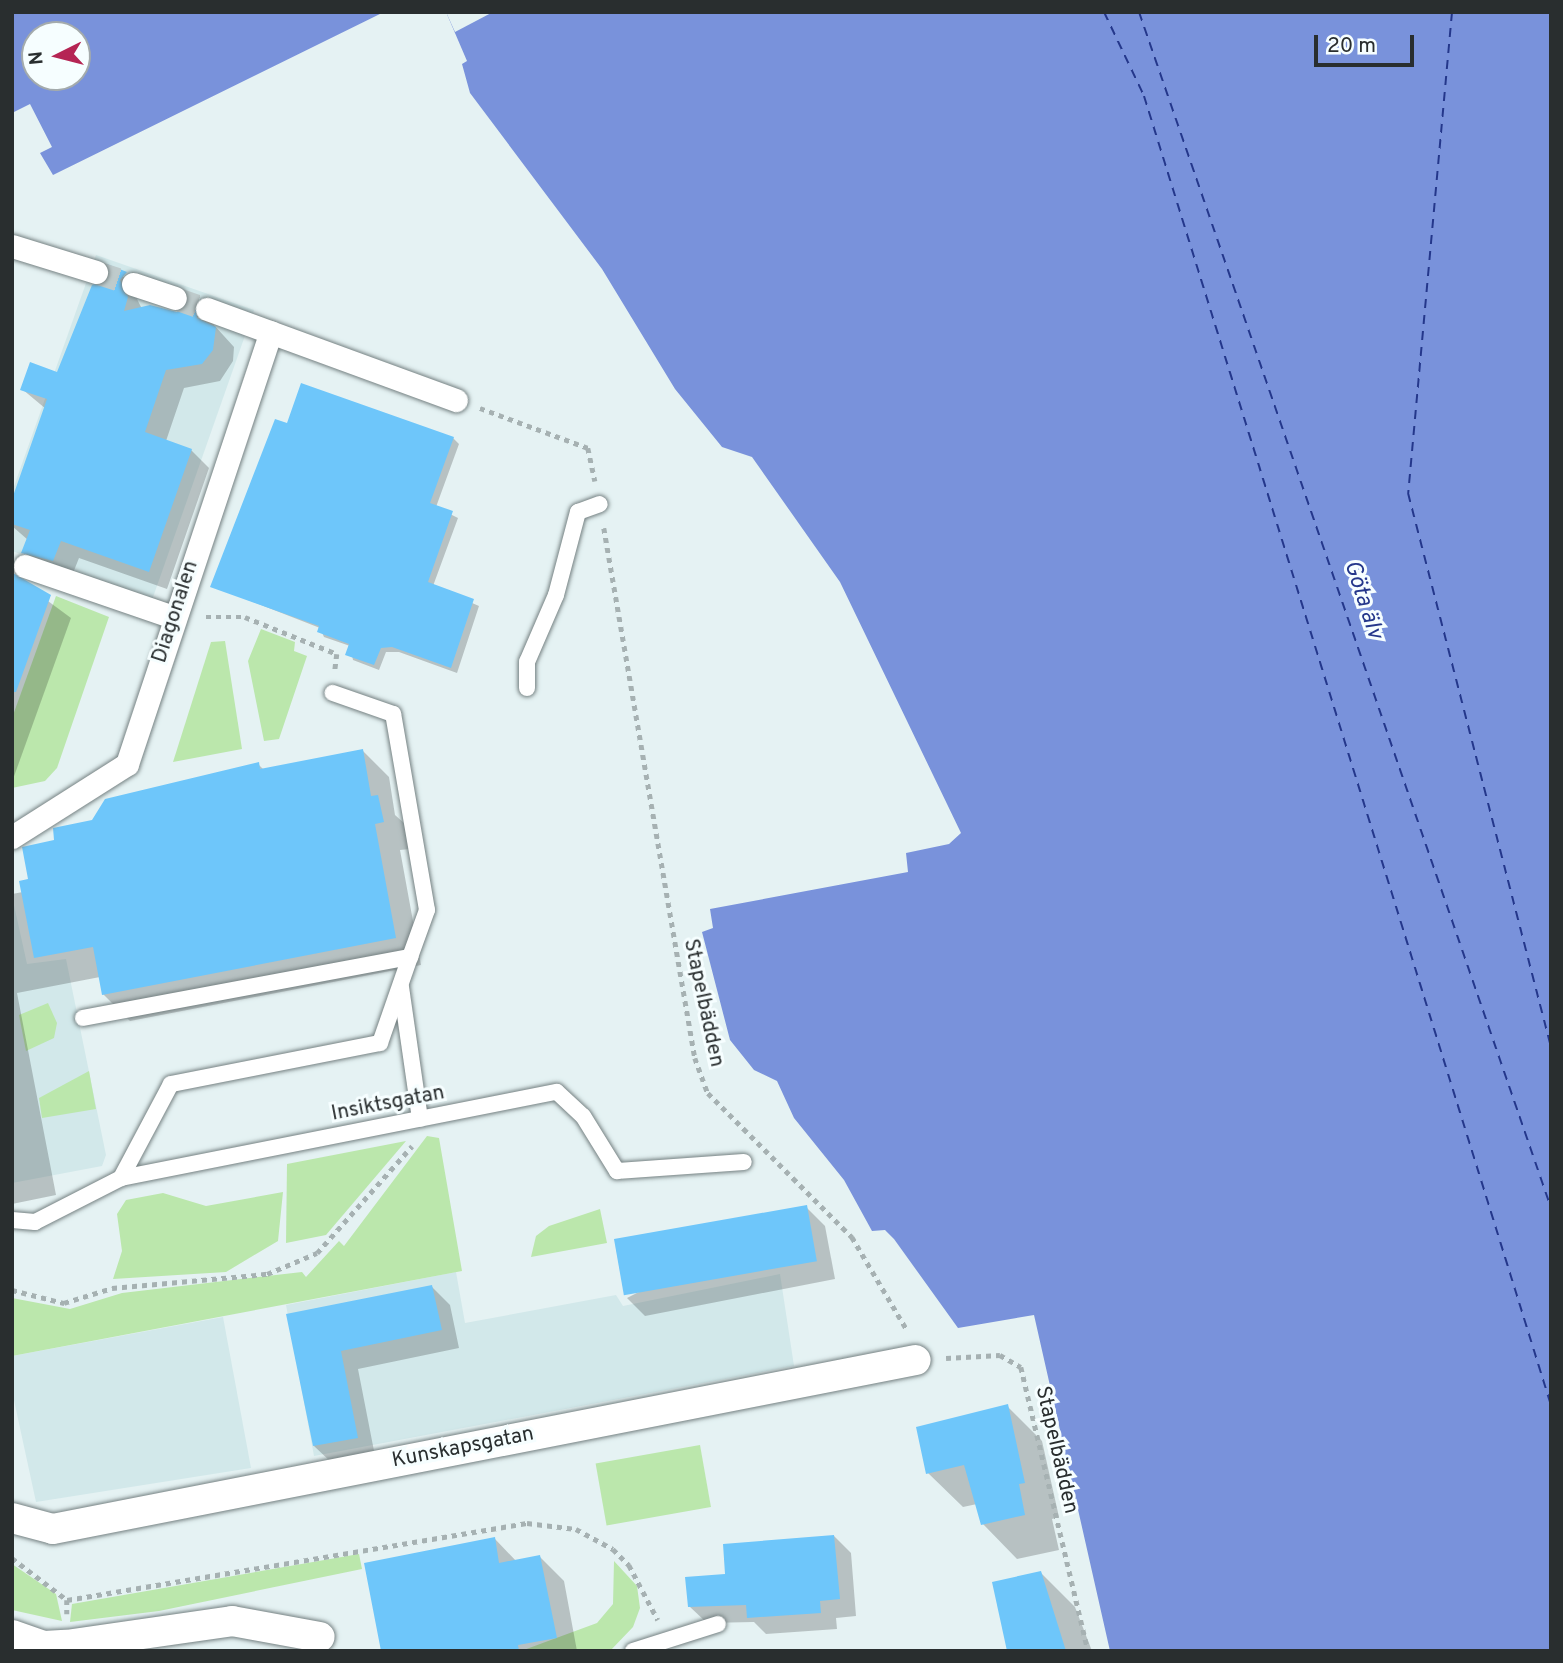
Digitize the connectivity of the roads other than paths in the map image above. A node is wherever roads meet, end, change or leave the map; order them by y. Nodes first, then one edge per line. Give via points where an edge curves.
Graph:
1 (12, 246) edge
2 (96, 272) tunnel mouth
3 (133, 284) tunnel mouth
4 (175, 298) tunnel mouth
5 (207, 309) tunnel mouth
6 (271, 332) junction
7 (456, 400) road end
8 (600, 504) road end
9 (18, 563) edge
10 (173, 618) junction
11 (527, 688) dead end
12 (333, 693) road end
13 (12, 837) edge
14 (410, 957) junction
15 (400, 985) junction
16 (83, 1018) dead end
17 (420, 1119) junction
18 (744, 1162) dead end
19 (121, 1178) junction
20 (12, 1220) edge
21 (916, 1360) road end
22 (12, 1518) edge
23 (718, 1624) dead end
24 (12, 1635) edge
25 (320, 1637) dead end
26 (52, 1647) edge
27 (632, 1651) edge

1 - 2 street
3 - 4 street
5 - 6 street
6 - 7 street
6 - 10 street, Diagonalen
8 - 11 lane via 578,512 556,596 527,662
9 - 10 street
10 - 13 street, Diagonalen via 127,764
12 - 14 lane via 393,713 426,910
14 - 15 lane
14 - 16 lane
15 - 17 lane
15 - 19 lane via 380,1043 171,1084
17 - 18 lane, Insiktsgatan via 557,1092 583,1116 617,1171
17 - 19 lane, Insiktsgatan
19 - 20 lane, Insiktsgatan via 35,1222
21 - 22 street, Kunskapsgatan via 53,1529
23 - 27 lane
24 - 26 street
25 - 26 street via 232,1620

